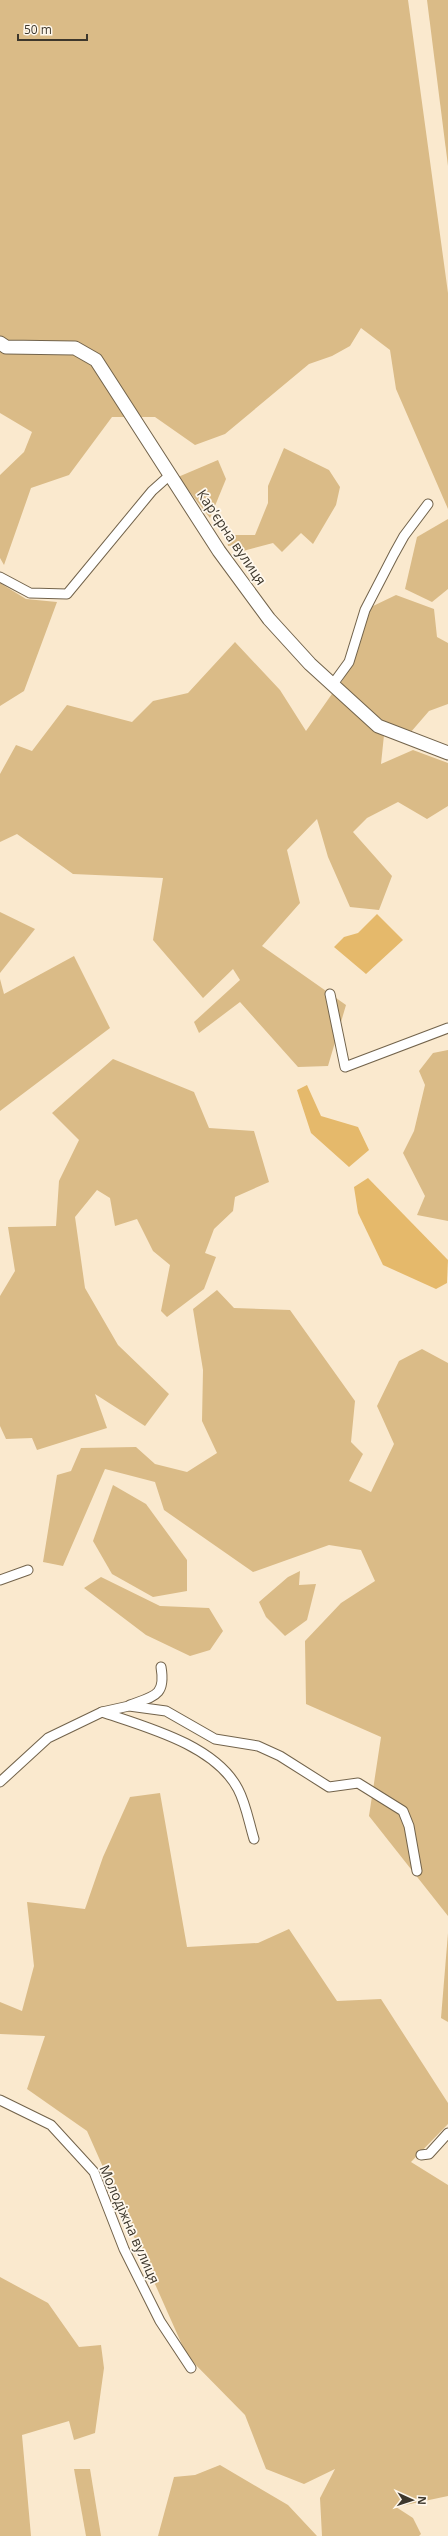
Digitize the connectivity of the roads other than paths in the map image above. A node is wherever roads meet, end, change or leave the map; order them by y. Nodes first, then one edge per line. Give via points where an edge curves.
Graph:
1 (0, 343) edge
2 (171, 474) junction
3 (428, 504) dead end
4 (0, 577) edge
5 (334, 684) junction
6 (448, 753) edge
7 (330, 994) dead end
8 (448, 1028) edge
9 (28, 1570) dead end
10 (0, 1580) edge
11 (161, 1667) dead end
12 (128, 1706) junction
13 (102, 1712) junction
14 (0, 1782) edge
15 (254, 1839) dead end
16 (417, 1871) dead end
17 (0, 2100) edge
18 (448, 2133) edge
19 (421, 2155) dead end
20 (191, 2368) dead end

1 - 2 street, Карʼєрна вулиця via 6,347 75,348 96,360
2 - 4 street via 152,491 66,594 30,594
2 - 5 street, Карʼєрна вулиця via 219,551 269,619 310,664
3 - 5 street via 394,554 365,610 349,662
5 - 6 street, Карʼєрна вулиця via 378,726
7 - 8 street via 345,1067
9 - 10 street
11 - 12 street via 163,1679 158,1694
12 - 13 street
12 - 16 street via 166,1711 215,1739 258,1746 280,1756 329,1787 358,1783 403,1811 409,1826
13 - 14 street via 48,1738
13 - 15 street via 188,1744 223,1768 238,1789
17 - 20 street, Молодіжна вулиця via 51,2125 94,2172 124,2250 160,2321
18 - 19 street via 428,2154

